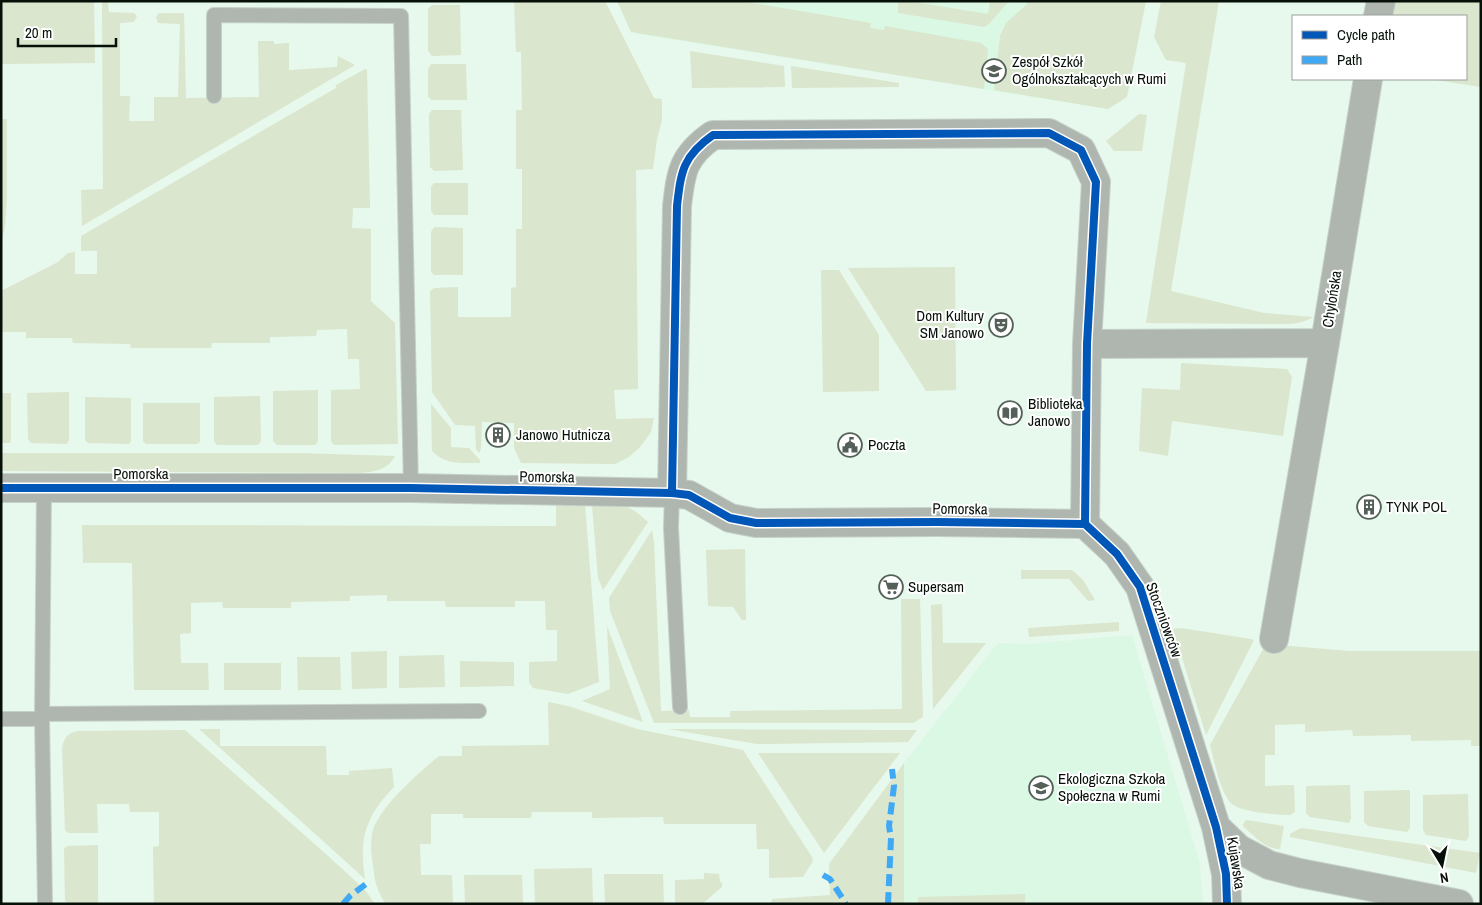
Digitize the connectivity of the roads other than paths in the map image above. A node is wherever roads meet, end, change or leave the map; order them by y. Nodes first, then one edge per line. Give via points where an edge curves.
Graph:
1 (1380, 1) edge
2 (1378, 15) edge
3 (1368, 80) edge
4 (214, 96) dead end
5 (1325, 343) junction
6 (1087, 344) junction
7 (1, 488) edge
8 (44, 488) junction
9 (411, 488) junction
10 (672, 493) junction
11 (1085, 524) junction
12 (1274, 639) dead end
13 (680, 707) dead end
14 (479, 711) dead end
15 (42, 716) junction
16 (1, 720) edge
17 (1216, 827) junction
18 (45, 904) edge
19 (1227, 904) edge
20 (1460, 904) edge

1 - 2 street
3 - 5 street, Chylońska
4 - 9 lane via 214,15 401,16
5 - 6 street, Chylońska
5 - 12 street
6 - 10 street via 1096,182 1081,150 1049,133 713,135 692,152 680,175
6 - 11 street
7 - 8 street, Pomorska
8 - 9 street, Pomorska
8 - 15 lane
9 - 10 street, Pomorska
10 - 11 street, Pomorska via 689,495 730,518 756,523
10 - 13 lane
11 - 17 street, Stoczniowców via 1117,554 1140,587
14 - 15 lane
15 - 16 lane
15 - 18 lane
17 - 19 street, Kujawska via 1226,874
17 - 20 street, Kujawska via 1239,849 1274,866

